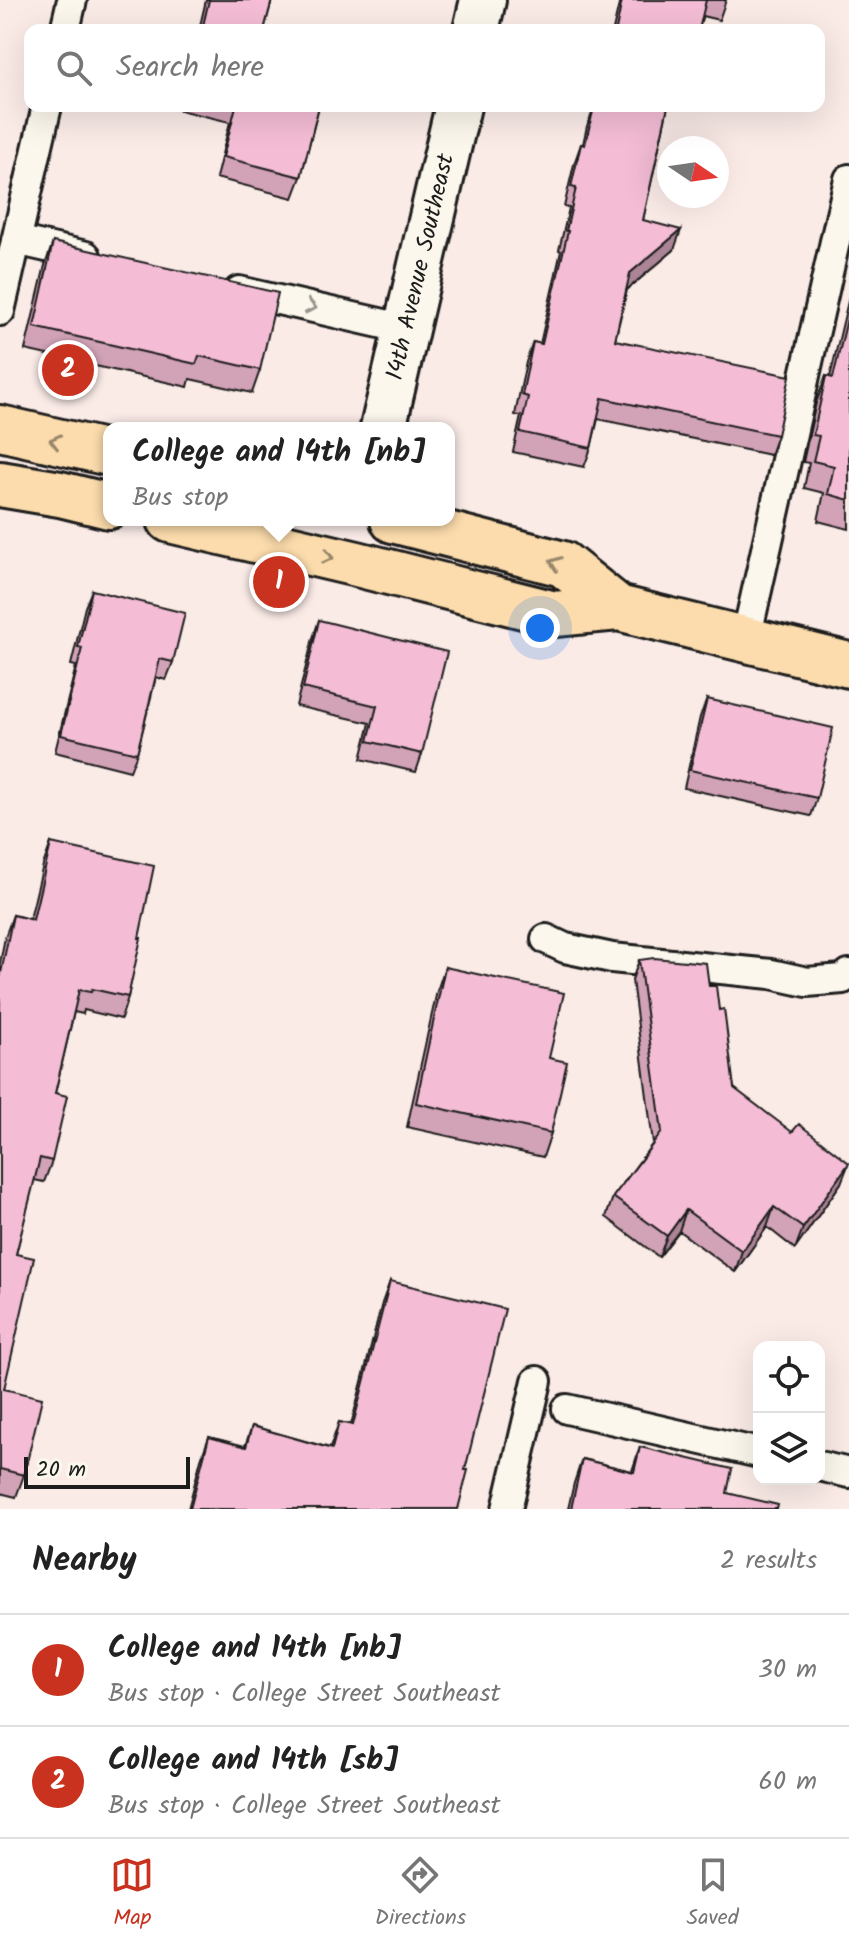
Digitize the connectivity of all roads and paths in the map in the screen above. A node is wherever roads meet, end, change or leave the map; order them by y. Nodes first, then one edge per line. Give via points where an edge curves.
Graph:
1 (72, 0) edge
2 (483, 0) edge
3 (66, 24) edge
4 (477, 24) edge
5 (46, 112) edge
6 (457, 112) edge
7 (849, 179) edge
8 (16, 240) junction
9 (110, 261) edge
10 (219, 286) edge
11 (0, 311) edge
12 (406, 329) junction
13 (384, 422) edge
14 (0, 428) edge
15 (103, 452) edge
16 (0, 484) edge
17 (103, 505) edge
18 (196, 526) edge
19 (416, 526) edge
20 (618, 608) junction
21 (746, 639) junction
22 (849, 665) edge
23 (546, 939) dead end
24 (849, 974) edge
25 (537, 1381) dead end
26 (567, 1409) dead end
27 (753, 1452) edge
28 (825, 1467) edge
29 (849, 1473) edge
30 (507, 1509) edge

1 - 3 lane
2 - 4 street
5 - 8 lane
6 - 12 street, 14th Avenue Southeast
7 - 21 lane
8 - 9 lane
8 - 11 lane
10 -> 12 lane
12 - 13 street, 14th Avenue Southeast
15 -> 14 main road
16 - 17 main road
18 -> 20 main road via 555,614
20 -> 19 main road via 563,564
20 - 21 main road
21 - 22 main road
23 - 24 lane via 612,958 807,982
25 - 30 lane
26 - 27 lane
28 - 29 lane

